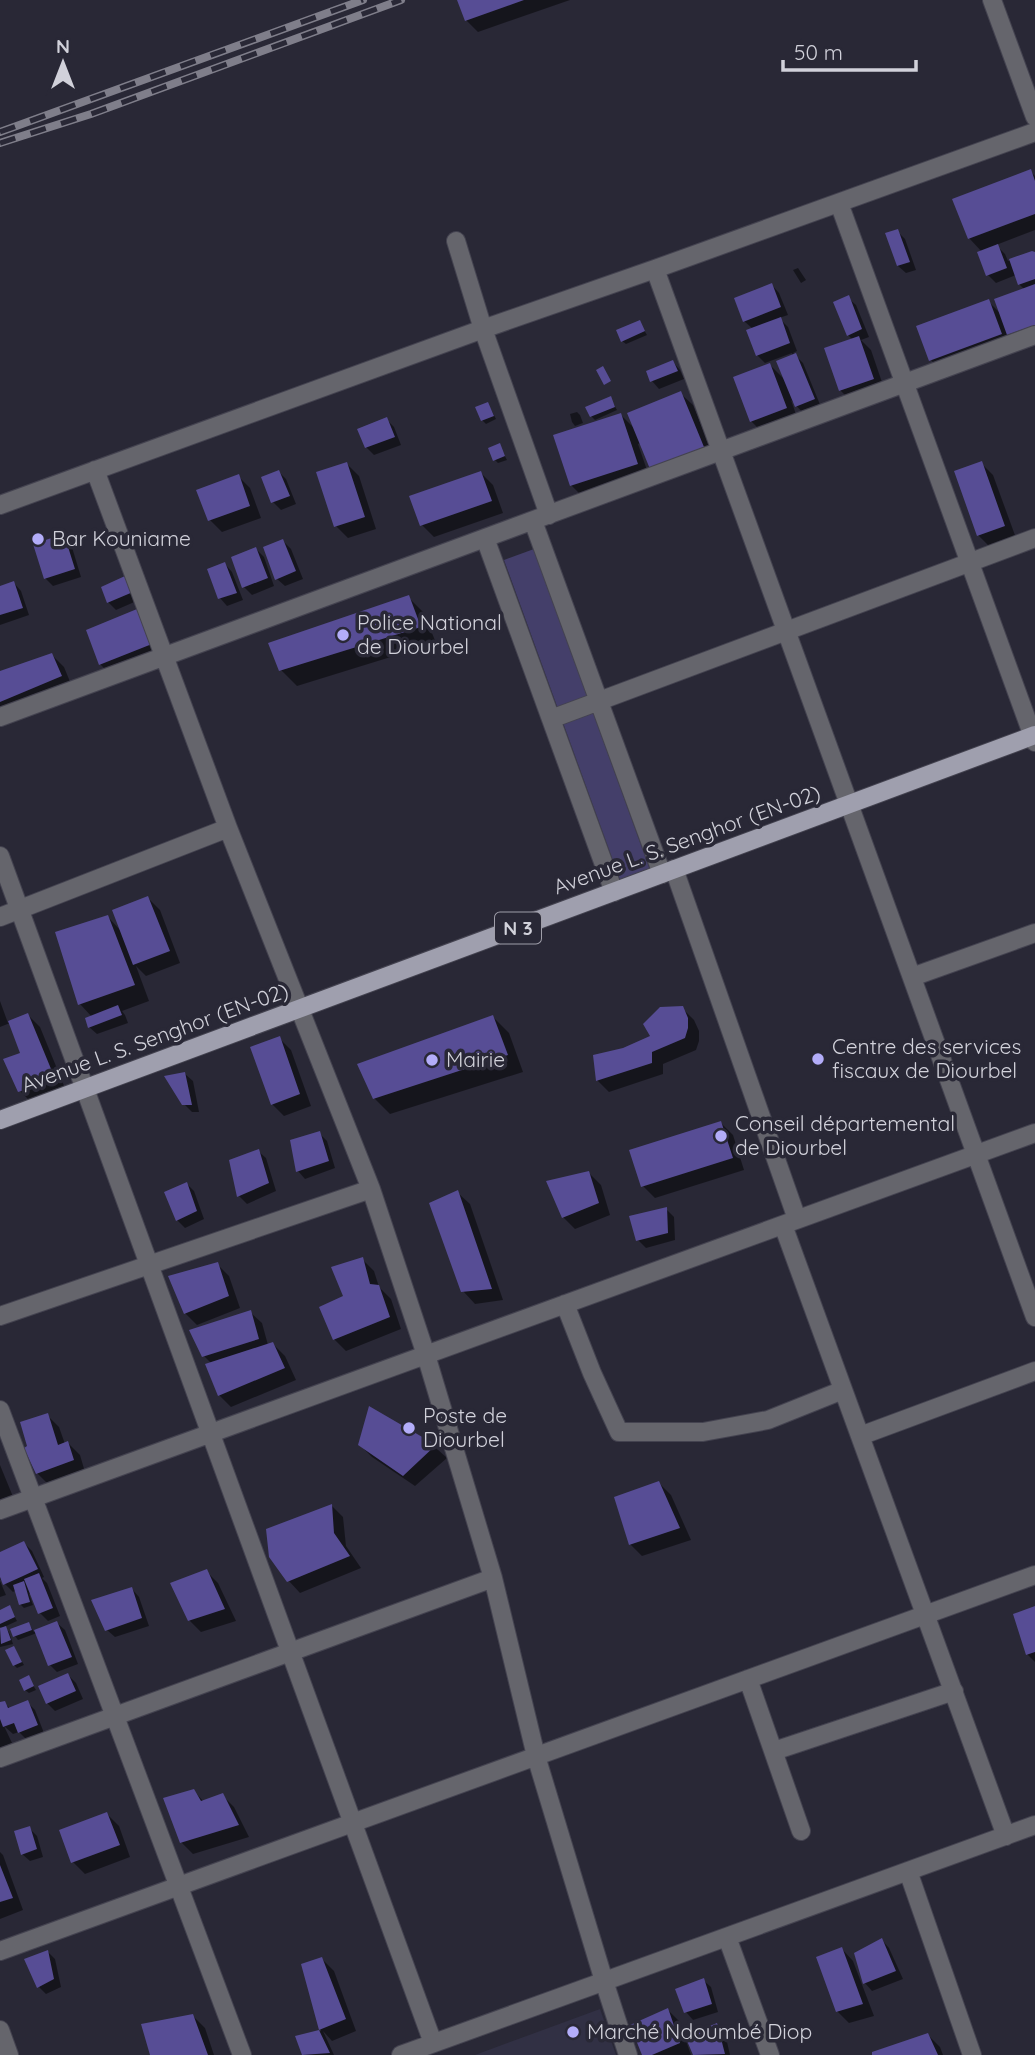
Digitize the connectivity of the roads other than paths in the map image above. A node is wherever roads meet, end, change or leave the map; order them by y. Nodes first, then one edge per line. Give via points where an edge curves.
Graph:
1 (992, 0) edge
2 (1035, 117) edge
3 (1035, 132) edge
4 (838, 203) junction
5 (456, 240) dead end
6 (655, 269) junction
7 (483, 328) junction
8 (1035, 335) edge
9 (905, 383) junction
10 (721, 451) junction
11 (95, 470) junction
12 (0, 505) edge
13 (541, 518) junction
14 (485, 538) junction
15 (1035, 538) edge
16 (970, 562) junction
17 (786, 631) junction
18 (164, 656) junction
19 (600, 701) junction
20 (0, 717) edge
21 (551, 719) junction
22 (1034, 738) edge
23 (849, 804) junction
24 (228, 828) junction
25 (0, 856) edge
26 (668, 872) junction
27 (614, 892) junction
28 (19, 909) junction
29 (0, 917) edge
30 (1035, 933) edge
31 (912, 977) junction
32 (300, 1009) junction
33 (85, 1088) junction
34 (0, 1120) edge
35 (1035, 1133) edge
36 (976, 1154) junction
37 (371, 1189) junction
38 (790, 1222) junction
39 (149, 1265) junction
40 (565, 1304) junction
41 (0, 1316) edge
42 (1035, 1317) edge
43 (426, 1355) junction
44 (1035, 1371) edge
45 (843, 1390) junction
46 (0, 1410) edge
47 (211, 1434) junction
48 (860, 1436) junction
49 (33, 1498) junction
50 (0, 1510) edge
51 (1035, 1575) edge
52 (493, 1578) junction
53 (925, 1615) junction
54 (290, 1653) junction
55 (748, 1679) junction
56 (954, 1691) junction
57 (115, 1716) junction
58 (774, 1751) junction
59 (536, 1756) junction
60 (0, 1758) edge
61 (352, 1823) junction
62 (1035, 1825) edge
63 (801, 1832) dead end
64 (1006, 1836) junction
65 (908, 1871) junction
66 (178, 1886) junction
67 (727, 1937) junction
68 (0, 1951) edge
69 (604, 1981) junction
70 (0, 2030) edge
71 (433, 2043) junction
72 (9, 2055) edge
73 (242, 2055) edge
74 (401, 2055) edge
75 (628, 2055) edge
76 (770, 2055) edge
77 (972, 2055) edge

1 - 2 street
3 - 4 street
4 - 6 street
4 - 9 street
5 - 7 street
6 - 7 street
6 - 10 street
7 - 11 street
7 - 13 street
8 - 9 street
9 - 10 street
9 - 16 street
10 - 13 street
10 - 17 street
11 - 12 street
11 - 18 street
13 - 14 street
13 - 19 street
14 - 18 street
14 - 21 street
15 - 16 street
16 - 17 street
16 - 22 street
17 - 19 street
17 - 23 street
18 - 20 street
18 - 24 street
19 - 21 street
19 - 26 street
21 - 27 street
22 - 23 main road, Avenue L. S. Senghor (EN-02) / N 3
23 - 26 main road, Avenue L. S. Senghor (EN-02) / N 3
23 - 31 street
24 - 28 street
24 - 32 street
25 - 28 street
26 - 27 main road, Avenue L. S. Senghor (EN-02) / N 3
26 - 38 street
27 - 32 main road, Avenue L. S. Senghor (EN-02) / N 3
28 - 29 street
28 - 33 street
30 - 31 street
31 - 36 street
32 - 33 main road, Avenue L. S. Senghor (EN-02) / N 3
32 - 37 street
33 - 34 main road, Avenue L. S. Senghor (EN-02) / N 3
33 - 39 street
35 - 36 street
36 - 38 street
36 - 42 street
37 - 39 street
37 - 43 street
38 - 40 street
38 - 45 street
39 - 41 street
39 - 47 street
40 - 43 street
40 - 45 street via 619,1432 703,1432 768,1420
43 - 47 street
43 - 52 street
44 - 48 street
45 - 48 street
46 - 49 street
47 - 49 street
47 - 54 street
48 - 53 street
49 - 50 street
49 - 57 street
51 - 53 street
52 - 54 street
52 - 59 street
53 - 55 street
53 - 56 street
54 - 57 street
54 - 61 street
55 - 58 street
55 - 59 street
56 - 58 street
56 - 64 street
57 - 60 street
57 - 66 street
58 - 63 street
59 - 61 street
59 - 69 street
61 - 66 street
61 - 71 street
62 - 64 street
64 - 65 street
65 - 67 street
65 - 77 street
66 - 68 street
66 - 73 street
67 - 69 street
67 - 76 street
69 - 71 street
69 - 75 street
70 - 72 street
71 - 74 street

